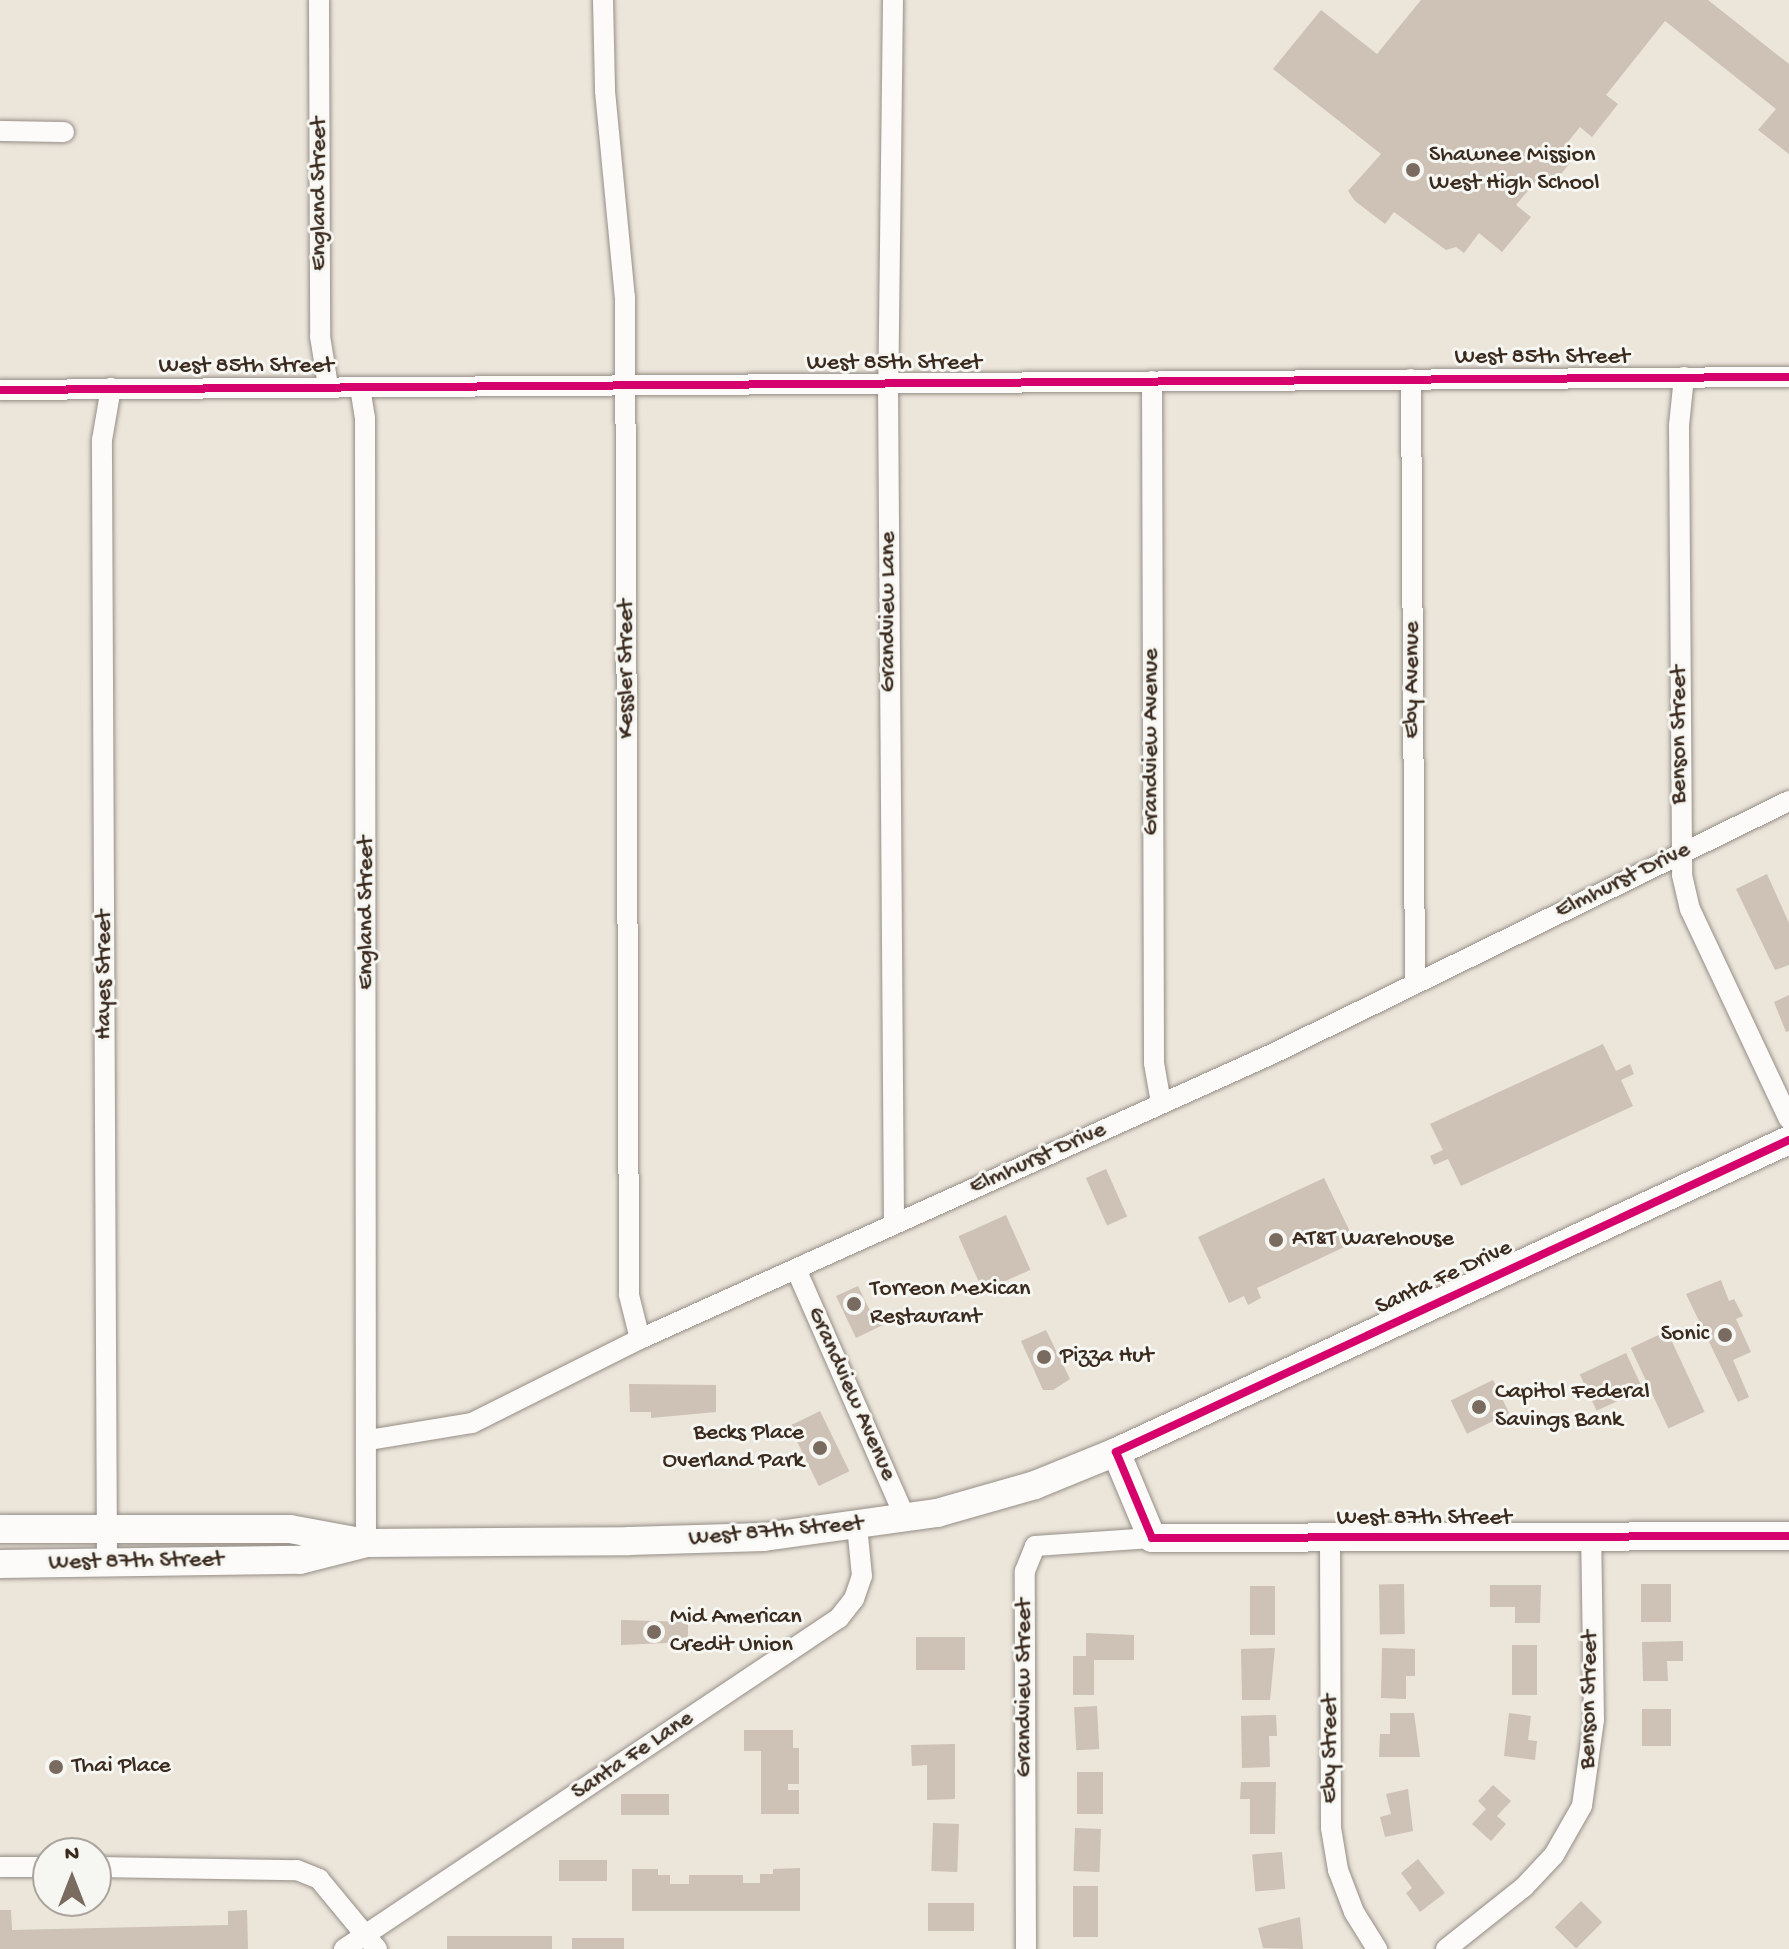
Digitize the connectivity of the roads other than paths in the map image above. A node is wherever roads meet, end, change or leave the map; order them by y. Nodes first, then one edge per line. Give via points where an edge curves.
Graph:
1 (319, 0) edge
2 (603, 0) edge
3 (893, 0) edge
4 (0, 131) edge
5 (64, 132) dead end
6 (1684, 377) junction
7 (1789, 377) edge
8 (1411, 379) junction
9 (1152, 381) junction
10 (888, 384) junction
11 (627, 385) junction
12 (328, 386) junction
13 (360, 387) junction
14 (111, 388) junction
15 (0, 390) edge
16 (1789, 801) edge
17 (1684, 852) junction
18 (1415, 981) junction
19 (1161, 1103) junction
20 (1789, 1119) edge
21 (1789, 1140) edge
22 (894, 1224) junction
23 (796, 1269) junction
24 (640, 1339) junction
25 (369, 1440) junction
26 (1116, 1452) junction
27 (906, 1519) junction
28 (857, 1526) junction
29 (107, 1528) junction
30 (0, 1529) edge
31 (1789, 1536) edge
32 (1152, 1538) junction
33 (1591, 1538) junction
34 (1330, 1539) junction
35 (366, 1543) junction
36 (107, 1563) junction
37 (0, 1564) edge
38 (0, 1867) edge
39 (32, 1867) edge
40 (112, 1867) edge
41 (371, 1942) edge
42 (344, 1949) edge
43 (1026, 1949) edge
44 (1377, 1949) edge
45 (1446, 1949) edge

1 - 12 street, England Street via 320,336
2 - 11 street, Kessler Street
3 - 10 street, Grandview Lane
4 - 5 street
6 - 7 street, West 85th Street
6 - 8 street, West 85th Street
6 - 17 street, Benson Street via 1679,425 1678,756
8 - 9 street, West 85th Street
8 - 18 street, Eby Avenue
9 - 10 street, West 85th Street
9 - 19 street, Grandview Avenue via 1153,1047
10 - 11 street, West 85th Street
10 - 22 street, Grandview Lane
11 - 13 street, West 85th Street
11 - 24 street, Kessler Street via 629,1295
12 - 13 street, West 85th Street
12 - 14 street, West 85th Street
13 - 25 street, England Street via 365,417
14 - 15 street, West 85th Street
14 - 29 street, Hayes Street via 102,440
16 - 17 street, Elmhurst Drive
17 - 18 street, Elmhurst Drive
17 - 20 street, Benson Street via 1682,875 1690,909
18 - 19 street, Elmhurst Drive
19 - 22 street, Elmhurst Drive
21 - 26 main road, Santa Fe Drive
22 - 23 street, Elmhurst Drive
23 - 24 street, Elmhurst Drive
23 - 27 street, Grandview Avenue
24 - 25 street, Elmhurst Drive via 472,1423
25 - 35 street
26 - 27 main road, West 87th Street via 1035,1485
26 - 32 main road
27 - 28 main road, West 87th Street
28 - 35 main road, West 87th Street via 720,1539
28 - 41 street, Santa Fe Lane via 862,1576 854,1599 839,1618
29 - 30 main road, West 87th Street
29 - 35 main road, West 87th Street via 290,1529
29 - 36 street, Hayes Street
31 - 33 main road, West 87th Street
32 - 34 main road, West 87th Street
32 - 43 street, Grandview Street via 1035,1546 1025,1571
33 - 34 main road, West 87th Street
33 - 45 street, Benson Street via 1594,1720 1582,1806 1554,1855 1524,1887
34 - 44 street, Eby Street via 1331,1828 1338,1870 1354,1912
35 - 36 main road, West 87th Street via 300,1560
36 - 37 main road, West 87th Street
38 - 39 street
40 - 41 street via 297,1870 319,1879
41 - 42 street, Santa Fe Lane

